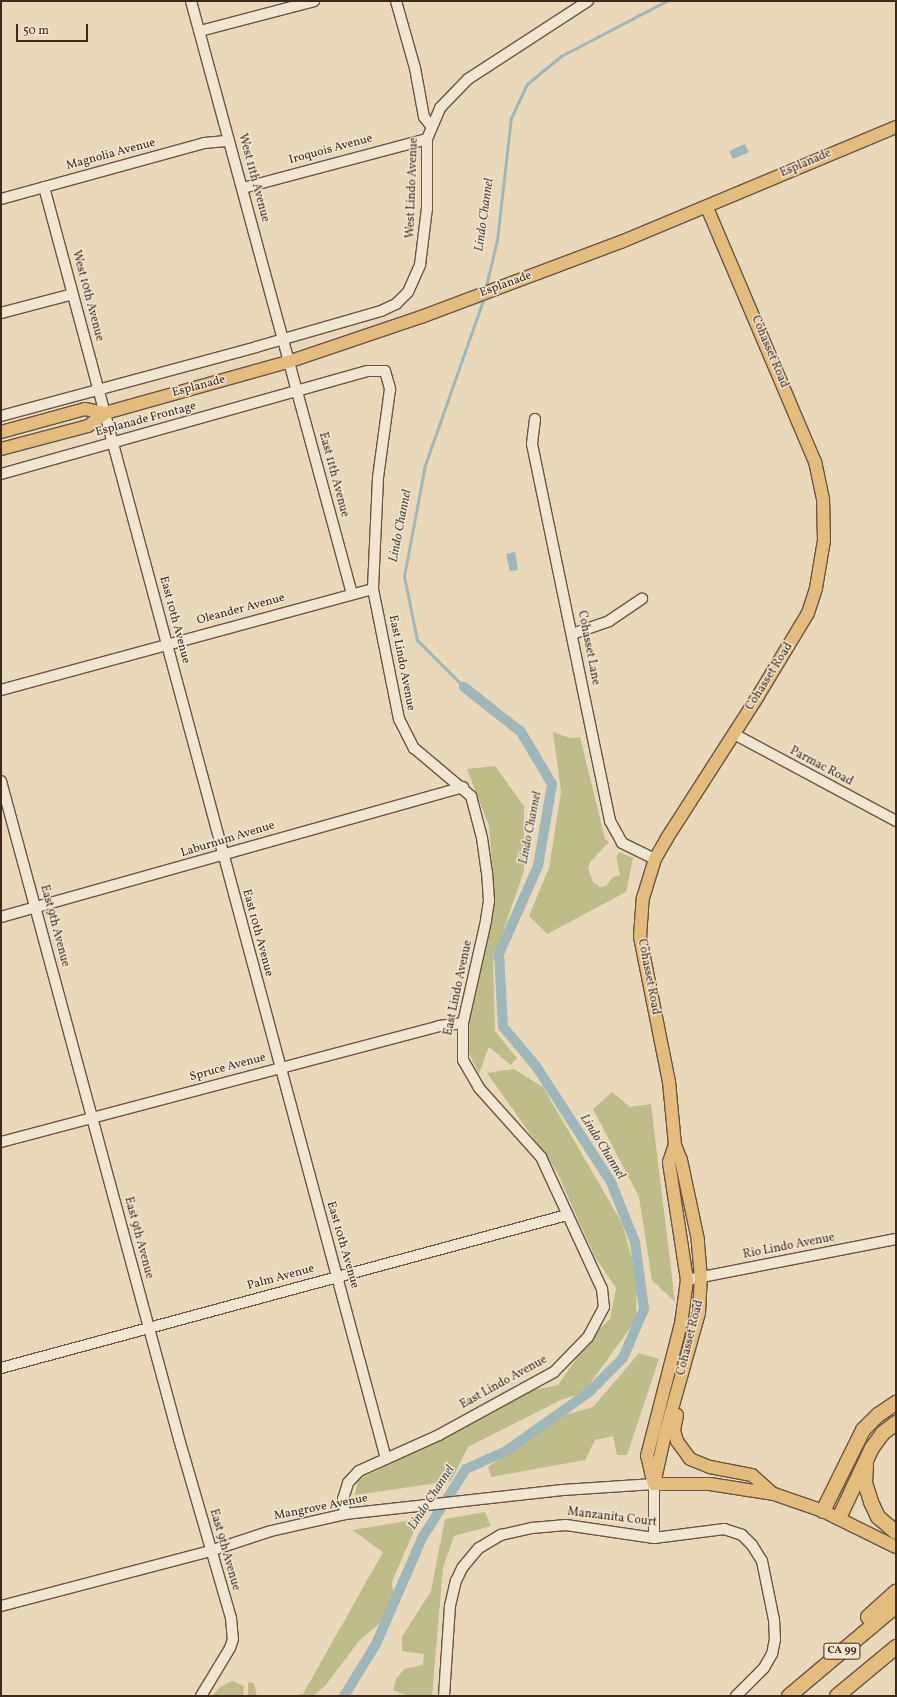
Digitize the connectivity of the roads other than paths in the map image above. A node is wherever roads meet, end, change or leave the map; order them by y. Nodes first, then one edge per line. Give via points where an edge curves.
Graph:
1 (191, 1) edge
2 (314, 1) edge
3 (396, 1) edge
4 (588, 1) edge
5 (200, 32) junction
6 (430, 126) junction
7 (896, 127) edge
8 (427, 140) junction
9 (229, 141) junction
10 (44, 187) junction
11 (243, 188) junction
12 (1, 199) edge
13 (707, 207) junction
14 (73, 294) junction
15 (1, 313) edge
16 (283, 339) junction
17 (288, 362) junction
18 (99, 389) junction
19 (390, 389) joint
20 (297, 392) junction
21 (105, 413) junction
22 (1, 416) edge
23 (535, 419) dead end
24 (1, 432) edge
25 (113, 443) junction
26 (1, 449) edge
27 (1, 474) edge
28 (373, 588) junction
29 (352, 594) junction
30 (642, 599) dead end
31 (572, 634) junction
32 (167, 644) junction
33 (1, 690) edge
34 (734, 734) junction
35 (1, 781) edge
36 (463, 787) junction
37 (896, 821) edge
38 (223, 856) junction
39 (655, 859) junction
40 (35, 908) junction
41 (1, 917) edge
42 (463, 1023) junction
43 (280, 1068) junction
44 (92, 1117) junction
45 (1, 1142) edge
46 (675, 1145) junction
47 (567, 1215) junction
48 (896, 1239) edge
49 (337, 1276) junction
50 (701, 1278) junction
51 (688, 1280) junction
52 (149, 1328) junction
53 (1, 1368) edge
54 (680, 1382) junction
55 (896, 1403) edge
56 (896, 1423) edge
57 (386, 1459) junction
58 (866, 1461) junction
59 (654, 1484) junction
60 (774, 1494) junction
61 (823, 1511) junction
62 (345, 1514) junction
63 (839, 1518) junction
64 (896, 1532) edge
65 (654, 1538) junction
66 (896, 1547) edge
67 (210, 1551) junction
68 (896, 1592) edge
69 (1, 1606) edge
70 (896, 1606) edge
71 (896, 1647) edge
72 (840, 1653) junction
73 (201, 1696) edge
74 (444, 1696) edge
75 (736, 1696) edge
76 (789, 1696) edge
77 (837, 1696) edge

1 - 5 street, West 11th Avenue
2 - 5 street
3 - 6 street via 416,68 424,117
4 - 6 street, West Lindo Avenue via 468,79 445,101
5 - 9 street, West 11th Avenue
6 - 8 street, West Lindo Avenue
7 - 13 main road, Esplanade
8 - 11 street, Iroquois Avenue
8 - 16 street, West Lindo Avenue via 424,244 418,272 408,292 396,304 381,310
9 - 10 street, Magnolia Avenue via 204,143
9 - 11 street, West 11th Avenue
10 - 12 street, Magnolia Avenue
10 - 14 street, West 10th Avenue
11 - 16 street, West 11th Avenue
13 - 17 main road, Esplanade via 420,317
13 - 34 main road, Cohasset Road via 815,462 824,520 821,562 808,613
14 - 15 street
14 - 18 street, West 10th Avenue
16 - 17 street, West 11th Avenue
16 - 18 street
17 - 20 street, East 11th Avenue
17 - 21 main road, Esplanade
18 - 21 street, West 10th Avenue
18 - 22 street
19 - 20 street, Esplanade Frontage via 385,371 368,371
19 - 28 street, East Lindo Avenue via 378,478
20 - 25 street, Esplanade Frontage
20 - 29 street, East 11th Avenue
21 - 24 main road, Esplanade via 85,409
21 - 25 street, East 10th Avenue
21 - 26 main road, Esplanade via 88,426
23 - 31 street, Cohasset Lane via 532,444
25 - 27 street, Esplanade Frontage
25 - 32 street, East 10th Avenue
28 - 29 street, Oleander Avenue
28 - 36 street, East Lindo Avenue via 399,719 414,748
29 - 32 street, Oleander Avenue
30 - 31 street via 609,621
31 - 39 street, Cohasset Lane via 610,821 622,843
32 - 33 street, Oleander Avenue
32 - 38 street, East 10th Avenue
34 - 37 street, Parmac Road
34 - 39 main road, Cohasset Road
35 - 40 street, East 9th Avenue
36 - 38 street, Laburnum Avenue
36 - 42 street, East Lindo Avenue via 476,807 489,901
38 - 40 street, Laburnum Avenue
38 - 43 street, East 10th Avenue
39 - 46 main road, Cohasset Road via 643,898 640,937 669,1082
40 - 41 street, Laburnum Avenue
40 - 44 street, East 9th Avenue
42 - 43 street, Spruce Avenue via 439,1026
42 - 47 street, East Lindo Avenue via 461,1048 467,1070 479,1088 541,1157
43 - 44 street, Spruce Avenue
43 - 49 street, East 10th Avenue
44 - 45 street, Spruce Avenue
44 - 52 street, East 9th Avenue
46 - 50 main road, Cohasset Road via 681,1160 698,1240
46 - 51 main road, Cohasset Road via 669,1162
47 - 49 street, Palm Avenue
47 - 57 street, East Lindo Avenue via 595,1274 604,1300 602,1315 588,1338 565,1362 542,1379 439,1435
48 - 50 street, Rio Lindo Avenue
49 - 52 street, Palm Avenue
49 - 57 street, East 10th Avenue
50 - 51 street, Rio Lindo Avenue
50 - 54 main road, Cohasset Road via 699,1313
51 - 59 main road, Cohasset Road via 681,1324 647,1456
52 - 53 street, Palm Avenue
52 - 67 street, East 9th Avenue
54 - 59 main road, Cohasset Road
54 - 60 main road via 680,1399 674,1430 681,1451 699,1464 752,1475
55 - 61 highway via 878,1415 863,1430
56 - 58 highway via 883,1433
57 - 62 street, East Lindo Avenue via 359,1471 348,1484 343,1499
58 - 63 highway
58 - 64 highway via 866,1483 871,1502 878,1517
59 - 60 main road via 710,1484
59 - 62 street, Mangrove Avenue via 406,1506
59 - 65 street
60 - 61 main road
61 - 63 main road
62 - 67 street, Mangrove Avenue via 276,1530
63 - 66 main road
65 - 74 street, Manzanita Court via 566,1525 515,1531 479,1548 462,1568 452,1592
65 - 75 street, Manzanita Court via 724,1529 742,1535 762,1561 774,1620 773,1646 764,1668
67 - 69 street, Mangrove Avenue
67 - 73 street, East 9th Avenue via 231,1618 233,1639 226,1657
68 - 72 highway via 854,1630
70 - 72 highway, CA 99
71 - 77 highway, CA 99
72 - 76 highway, CA 99

